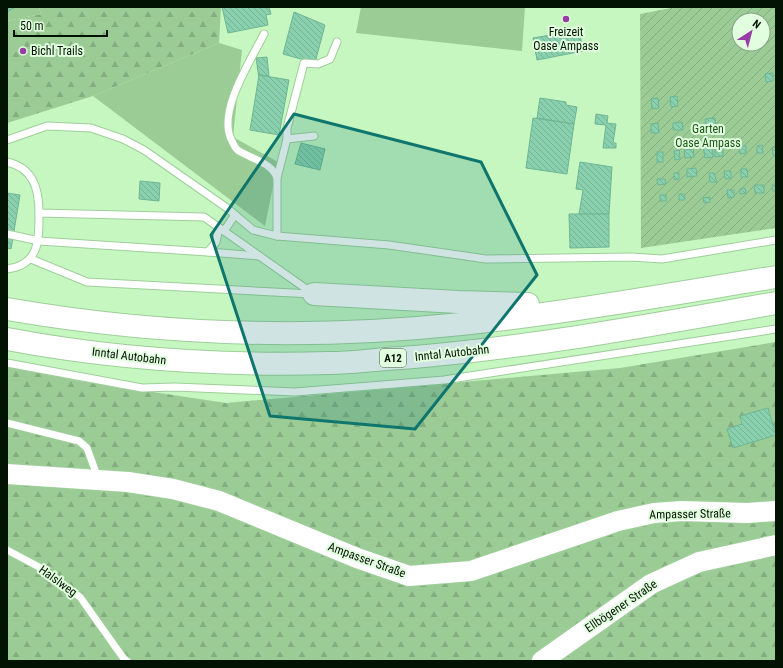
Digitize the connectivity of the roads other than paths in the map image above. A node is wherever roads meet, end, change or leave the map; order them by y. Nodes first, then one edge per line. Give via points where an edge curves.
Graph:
1 (264, 34) dead end
2 (337, 42) dead end
3 (314, 136) dead end
4 (287, 139) junction
5 (7, 140) edge
6 (7, 162) edge
7 (277, 178) junction
8 (39, 212) junction
9 (235, 215) junction
10 (221, 230) junction
11 (7, 234) edge
12 (277, 236) junction
13 (776, 240) edge
14 (38, 241) junction
15 (208, 252) junction
16 (259, 256) junction
17 (31, 259) junction
18 (7, 269) edge
19 (776, 277) edge
20 (314, 294) junction
21 (776, 303) edge
22 (586, 308) junction
23 (7, 309) edge
24 (776, 329) edge
25 (7, 339) edge
26 (7, 363) edge
27 (7, 423) edge
28 (7, 474) edge
29 (99, 481) junction
30 (776, 511) edge
31 (776, 545) edge
32 (7, 550) edge
33 (127, 661) edge
34 (542, 661) edge

1 - 7 lane via 235,92 229,113 228,133 237,150 258,160 275,172
2 - 4 lane via 330,59 318,64 304,63 287,128
3 - 4 lane
4 - 7 lane
5 - 9 lane via 47,126 91,128 123,139 144,150
6 - 8 lane via 24,168 33,179 39,199
7 - 12 lane
8 - 10 lane via 204,217
8 - 14 lane
9 - 10 lane
9 - 12 lane via 253,230
10 - 15 lane
10 - 16 lane
11 - 14 lane
12 - 13 lane via 389,246 486,259 662,259
14 - 15 lane
14 - 17 lane
15 - 16 lane
16 - 20 lane
17 - 18 lane via 18,268
17 - 20 lane via 87,282
19 - 22 highway
20 - 22 highway via 511,304 560,301
21 - 25 highway, Inntal Autobahn / A12 via 586,336 456,353 330,363 168,361 43,346
22 - 23 highway via 460,324 340,333 265,334 177,330 50,317
24 - 26 lane via 444,380 295,392 142,388
27 - 29 lane via 84,443
28 - 29 main road, Ampasser Straße
29 - 30 main road, Ampasser Straße via 128,482 166,488 219,501 357,558 409,576 471,571 618,521 654,513
31 - 34 main road, Ellbögener Straße via 699,562 651,584
32 - 33 lane, Halslweg via 39,567 80,597

